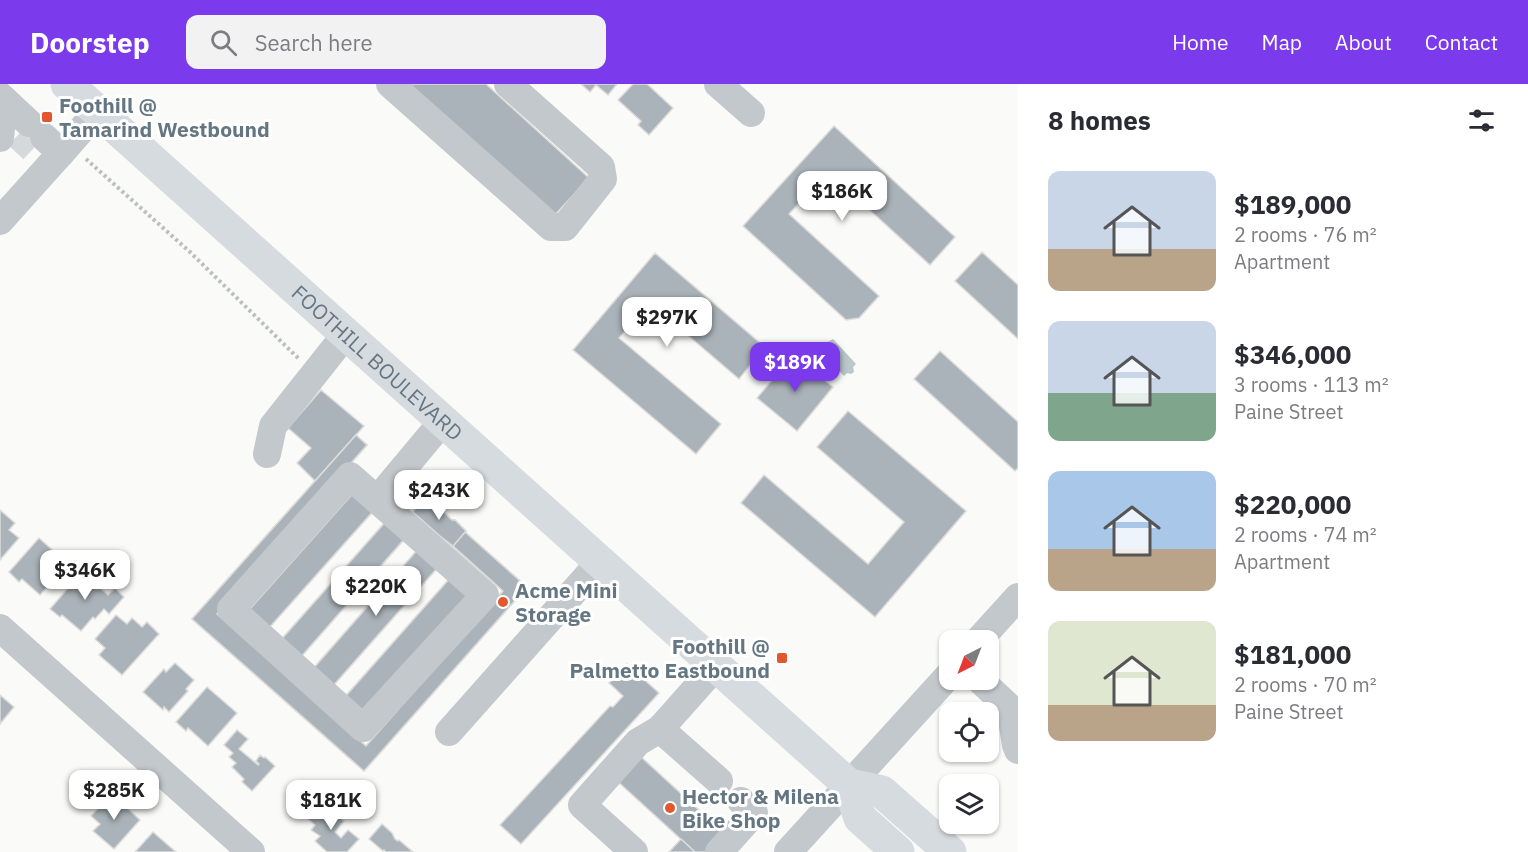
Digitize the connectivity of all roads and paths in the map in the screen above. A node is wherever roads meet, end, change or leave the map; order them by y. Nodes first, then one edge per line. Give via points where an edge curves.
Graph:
1 (67, 84) edge
2 (390, 84) edge
3 (508, 84) edge
4 (718, 84) edge
5 (98, 112) junction
6 (751, 113) dead end
7 (23, 133) edge
8 (0, 221) edge
9 (346, 334) junction
10 (299, 360) dead end
11 (443, 421) junction
12 (267, 454) dead end
13 (377, 500) junction
14 (600, 562) junction
15 (1018, 597) edge
16 (0, 628) edge
17 (988, 630) edge
18 (716, 666) junction
19 (939, 686) edge
20 (991, 690) edge
21 (1014, 710) edge
22 (660, 729) junction
23 (449, 732) dead end
24 (1018, 750) edge
25 (719, 780) dead end
26 (849, 785) junction
27 (741, 801) dead end
28 (251, 852) edge
29 (634, 852) edge
30 (719, 852) edge
31 (788, 852) edge
32 (898, 852) edge
33 (950, 852) edge

1 - 5 main road, FOOTHILL BOULEVARD
2 - 3 street via 551,227 565,227 603,179 601,167
4 - 6 street
5 - 7 street
5 - 9 main road, FOOTHILL BOULEVARD
7 - 8 street
7 - 10 path via 190,252
9 - 11 main road, FOOTHILL BOULEVARD
9 - 12 street via 273,426
11 - 13 street
11 - 14 main road, FOOTHILL BOULEVARD
13 - 13 street via 485,595 363,728 231,609 350,476
14 - 18 main road, FOOTHILL BOULEVARD
14 - 23 street
15 - 17 street
16 - 28 street
18 - 22 street
18 - 26 main road, FOOTHILL BOULEVARD
19 - 26 street
20 - 21 street
21 - 24 street
22 - 25 street
22 - 29 street via 638,742 582,805
26 - 31 street
26 - 32 main road, FOOTHILL BOULEVARD via 860,818
26 - 33 main road, FOOTHILL BOULEVARD via 882,792
27 - 30 street via 754,813

